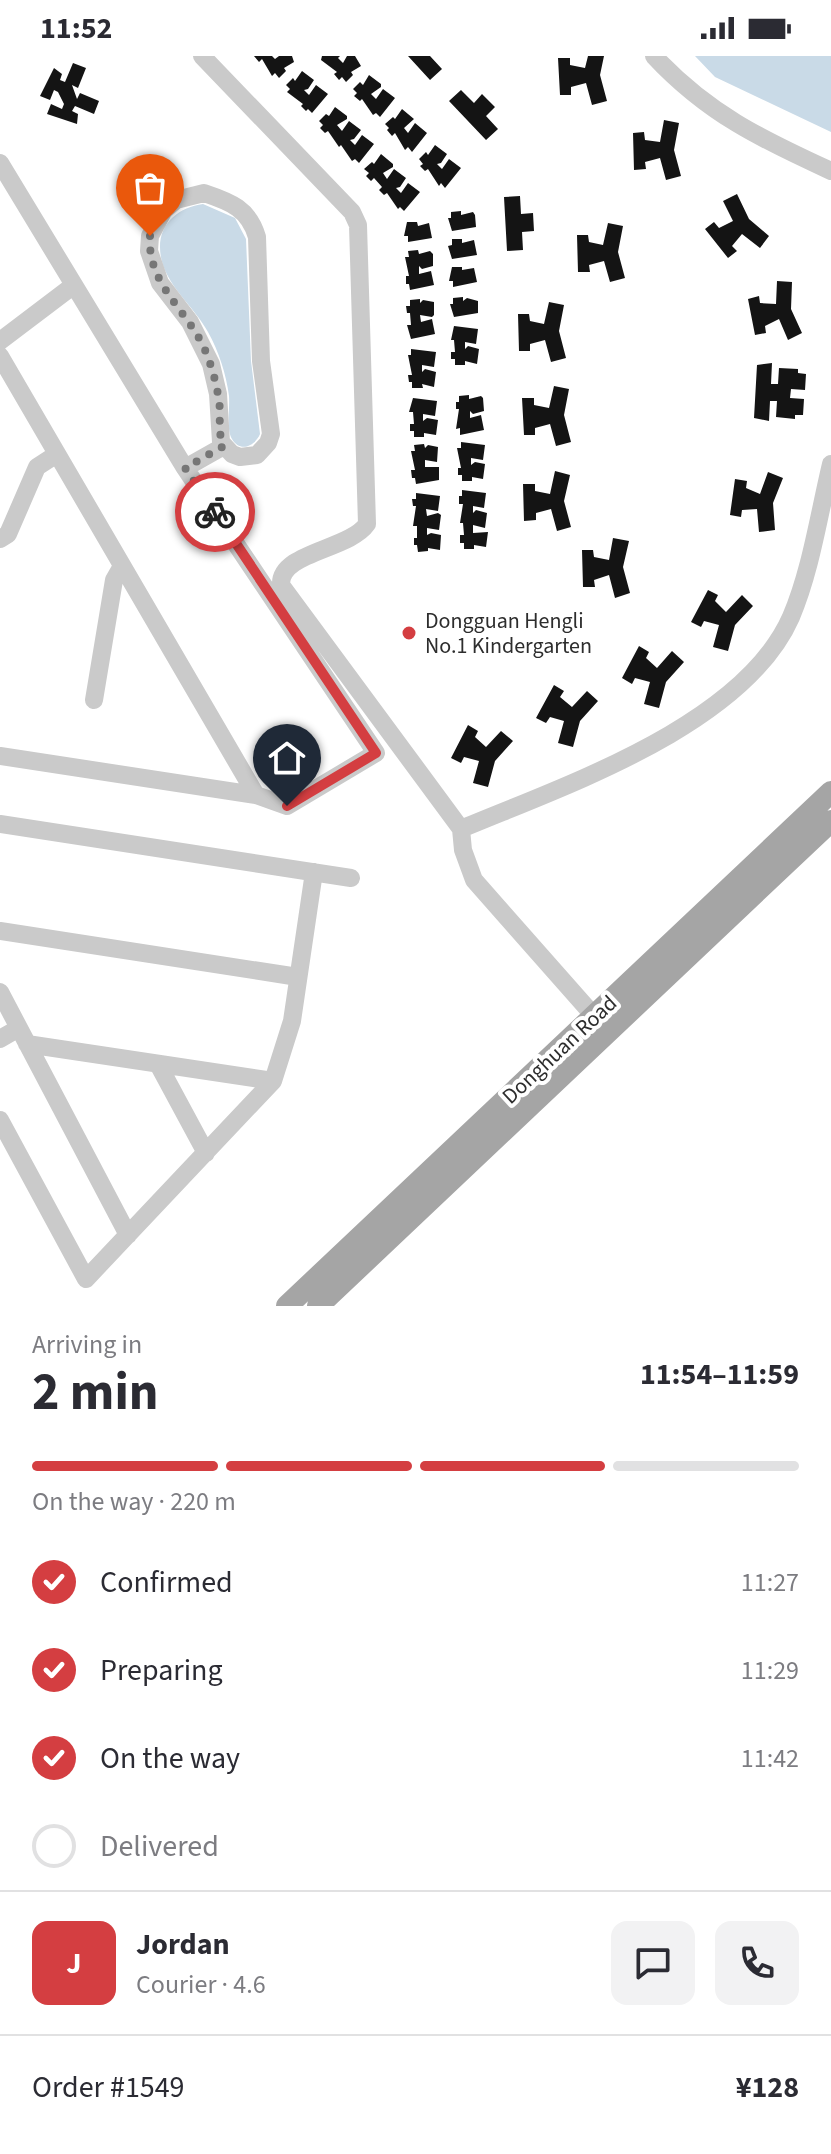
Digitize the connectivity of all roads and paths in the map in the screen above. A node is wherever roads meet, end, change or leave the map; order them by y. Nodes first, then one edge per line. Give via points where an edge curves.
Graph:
1 (202, 56) edge
2 (654, 56) edge
3 (0, 163) edge
4 (831, 171) edge
5 (74, 285) junction
6 (0, 341) edge
7 (0, 356) edge
8 (224, 446) junction
9 (57, 454) junction
10 (831, 464) edge
11 (185, 468) junction
12 (0, 539) edge
13 (122, 566) junction
14 (94, 700) dead end
15 (0, 756) edge
16 (831, 792) edge
17 (256, 795) junction
18 (831, 821) edge
19 (0, 824) edge
20 (461, 829) junction
21 (314, 872) junction
22 (351, 878) dead end
23 (0, 931) edge
24 (298, 977) junction
25 (0, 992) edge
26 (594, 1016) junction
27 (23, 1036) junction
28 (0, 1039) edge
29 (158, 1064) junction
30 (273, 1081) junction
31 (0, 1120) edge
32 (206, 1153) junction
33 (128, 1235) junction
34 (316, 1301) edge
35 (287, 1306) edge

1 - 20 lane via 356,218 367,524 353,538 288,565 281,585
2 - 4 lane via 730,121
3 - 5 lane
5 - 6 lane
5 - 11 lane
7 - 9 lane
8 - 8 lane via 211,364 190,322 160,283 149,251 150,236 164,210 176,200 204,193 243,209 257,237 261,361 271,434 264,450 249,457 232,454
8 - 11 lane
9 - 12 lane via 37,467 8,534
9 - 13 lane
10 - 20 lane via 790,618 760,664 702,713 651,745
11 - 17 lane via 376,753 287,806
13 - 14 lane via 114,580
13 - 17 lane
15 - 17 lane
16 - 26 main road, Donghuan Road
18 - 34 main road, Donghuan Road
19 - 21 lane
20 - 26 lane via 474,880
21 - 22 lane
21 - 24 lane
23 - 24 lane
24 - 30 lane via 292,1021
25 - 27 lane
26 - 34 main road, Donghuan Road
27 - 28 lane
27 - 29 lane
27 - 33 lane
29 - 30 lane
29 - 32 lane
30 - 32 lane
31 - 33 lane via 86,1279
32 - 33 lane
34 - 35 main road, Donghuan Road

